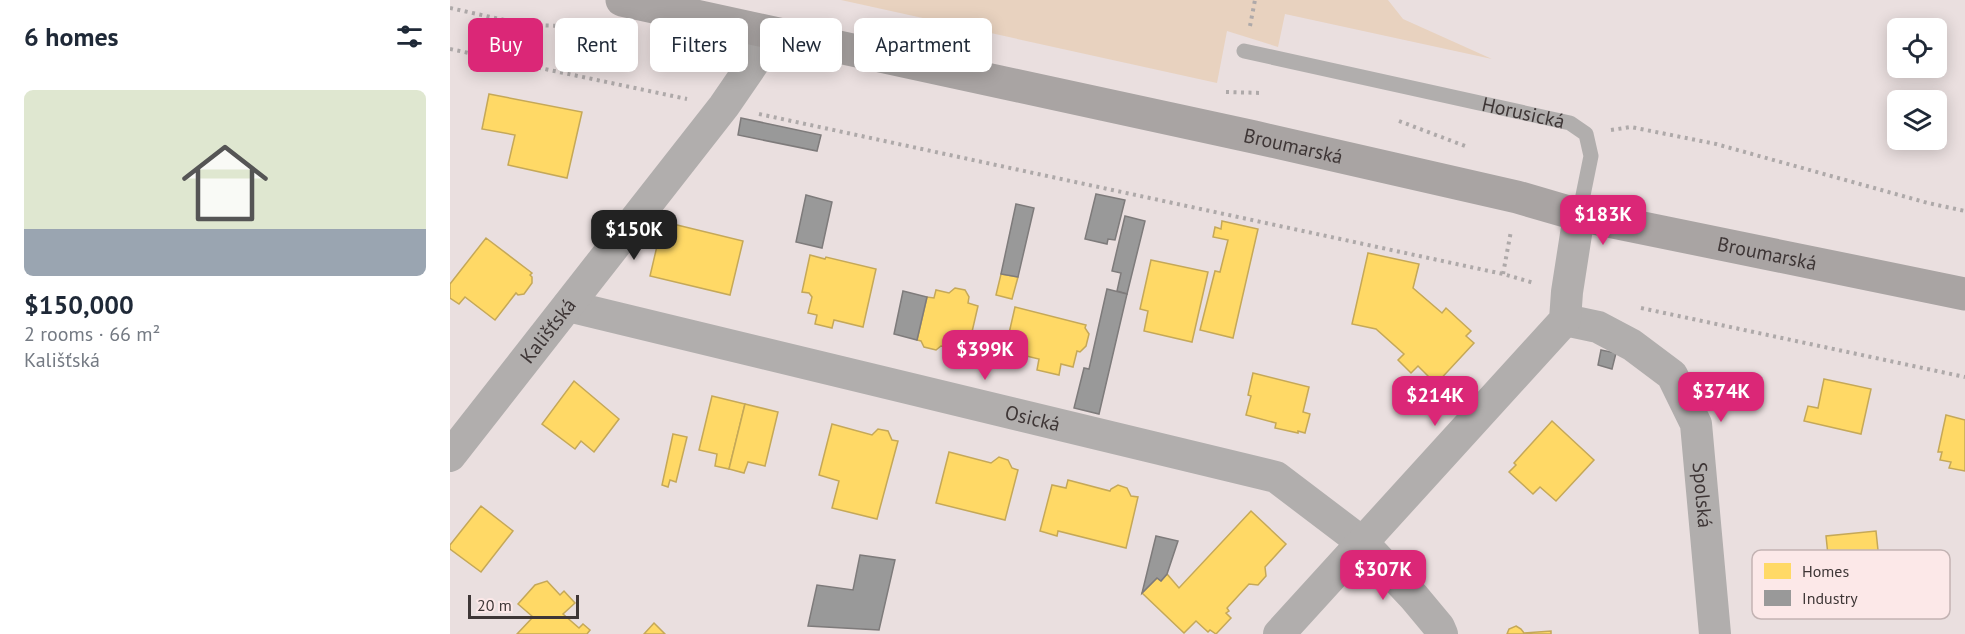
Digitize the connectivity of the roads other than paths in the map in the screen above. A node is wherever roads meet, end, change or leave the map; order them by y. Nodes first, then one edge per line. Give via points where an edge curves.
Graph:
1 (622, 0) edge
2 (760, 30) edge
3 (842, 48) edge
4 (1244, 51) dead end
5 (760, 53) edge
6 (1579, 215) junction
7 (1965, 294) edge
8 (568, 306) junction
9 (1566, 306) junction
10 (450, 456) edge
11 (1363, 543) junction
12 (1279, 634) edge
13 (1442, 634) edge
14 (1714, 634) edge

1 - 2 street, Broumarská
3 - 6 street, Broumarská via 1277,142
4 - 6 lane, Horusická via 1570,123 1586,134 1591,156
5 - 8 street, Kališťská
6 - 7 street, Broumarská
6 - 9 street, Horusická
8 - 10 street, Kališťská
8 - 11 street, Osická via 1276,477
9 - 11 street
9 - 14 street, Spolská via 1632,345 1672,375 1696,424
11 - 12 street
11 - 13 street, Osická via 1414,597

